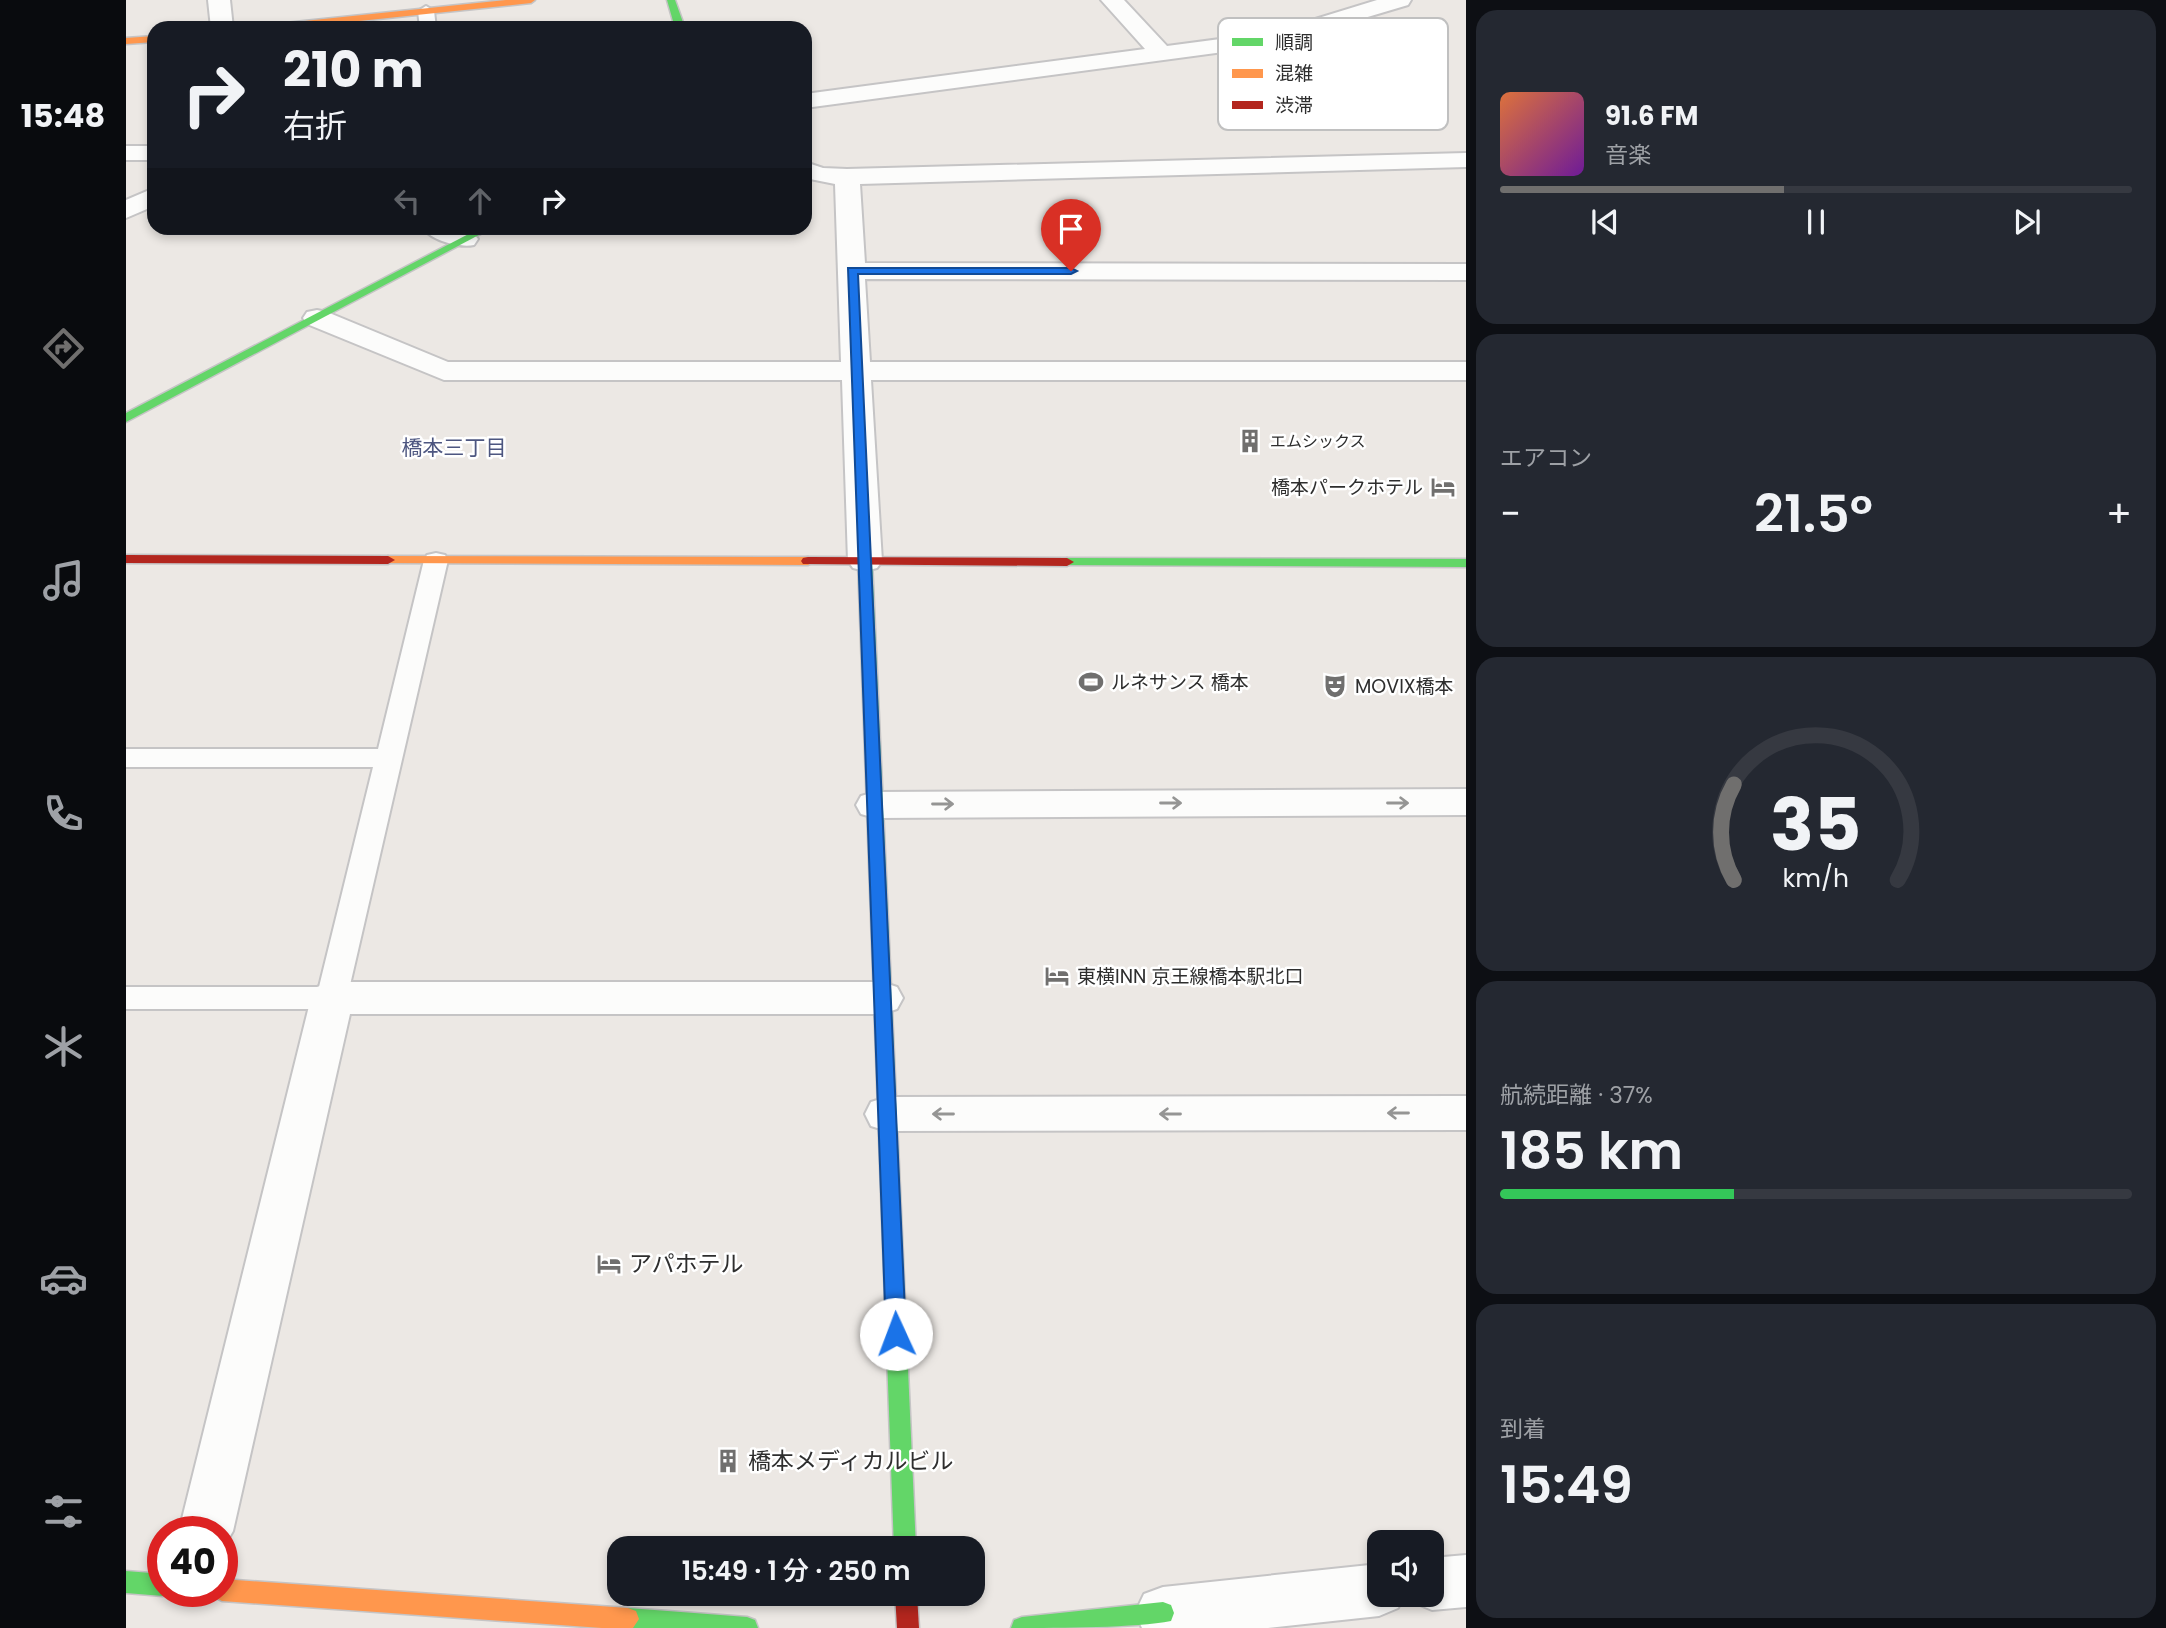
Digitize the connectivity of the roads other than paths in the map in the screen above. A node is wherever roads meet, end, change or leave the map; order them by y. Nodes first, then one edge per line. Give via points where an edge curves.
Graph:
1 (219, 0) edge
2 (531, 0) edge
3 (671, 0) edge
4 (1112, 0) edge
5 (1400, 0) edge
6 (1343, 18) edge
7 (427, 20) edge
8 (221, 21) edge
9 (407, 21) edge
10 (678, 21) edge
11 (147, 40) edge
12 (126, 41) edge
13 (1218, 46) edge
14 (1162, 54) junction
15 (812, 100) edge
16 (126, 153) edge
17 (147, 153) edge
18 (1466, 160) edge
19 (812, 172) edge
20 (847, 177) junction
21 (147, 200) edge
22 (126, 210) edge
23 (472, 235) edge
24 (852, 271) junction
25 (1466, 272) edge
26 (317, 318) junction
27 (857, 371) junction
28 (1466, 372) edge
29 (126, 418) edge
30 (126, 559) edge
31 (436, 560) junction
32 (865, 561) junction
33 (1466, 563) edge
34 (126, 758) edge
35 (389, 758) junction
36 (1466, 802) edge
37 (875, 805) junction
38 (332, 998) junction
39 (882, 998) junction
40 (126, 999) edge
41 (1466, 1113) edge
42 (887, 1114) junction
43 (210, 1516) edge
44 (904, 1536) edge
45 (1466, 1581) edge
46 (126, 1582) edge
47 (147, 1583) edge
48 (1444, 1583) edge
49 (238, 1591) edge
50 (1367, 1591) edge
51 (907, 1606) edge
52 (1163, 1613) joint
53 (747, 1628) edge
54 (908, 1628) edge
55 (1022, 1628) edge

1 - 8 street
2 - 7 street
3 - 10 street
4 - 14 street
5 - 6 street
7 - 9 street
11 - 12 street
13 - 14 street
14 - 15 street
16 - 17 street
18 - 20 street
19 - 20 street
20 - 24 street
21 - 22 street
23 - 26 street
24 - 25 street
24 - 27 street
26 - 27 street via 444,371
26 - 29 street
27 - 28 street
27 - 32 street
30 - 31 street
31 - 32 street
31 - 35 lane
32 - 33 street
32 - 37 street
34 - 35 lane
35 - 38 lane
37 -> 36 street
37 - 39 street
38 - 39 street
38 - 40 lane
38 - 43 street
39 - 42 street
41 -> 42 street
42 - 44 street
45 - 48 street
46 - 47 street
49 - 53 street
50 - 52 street
51 - 54 street
52 - 55 street

